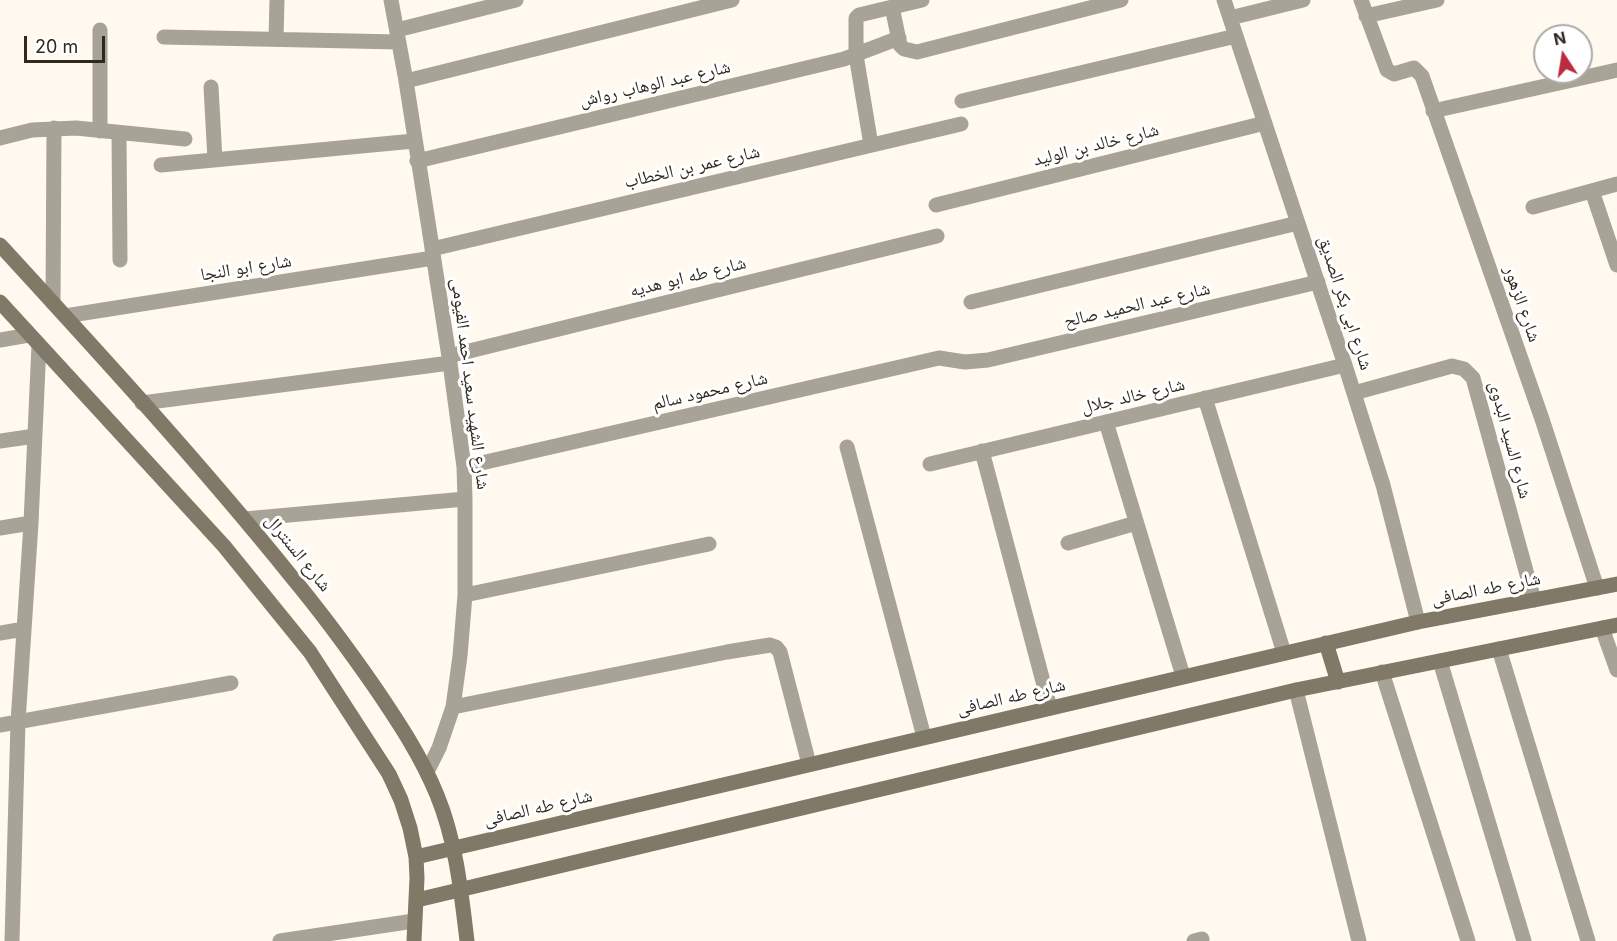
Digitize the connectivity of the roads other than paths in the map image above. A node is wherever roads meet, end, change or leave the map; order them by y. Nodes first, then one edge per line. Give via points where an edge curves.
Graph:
1 (277, 0) edge
2 (390, 0) edge
3 (516, 0) edge
4 (732, 0) edge
5 (922, 0) edge
6 (1121, 0) edge
7 (1224, 0) edge
8 (1303, 0) edge
9 (1361, 0) edge
10 (1437, 0) edge
11 (892, 7) junction
12 (1366, 16) junction
13 (1230, 18) junction
14 (100, 30) dead end
15 (398, 36) junction
16 (1236, 36) junction
17 (164, 37) dead end
18 (898, 38) junction
19 (276, 39) junction
20 (856, 54) junction
21 (1617, 70) edge
22 (406, 81) junction
23 (211, 87) dead end
24 (962, 101) dead end
25 (1433, 111) junction
26 (1265, 123) junction
27 (961, 124) dead end
28 (54, 128) junction
29 (100, 131) junction
30 (119, 133) junction
31 (0, 138) edge
32 (185, 139) dead end
33 (414, 141) junction
34 (871, 145) junction
35 (215, 160) junction
36 (417, 161) junction
37 (161, 165) dead end
38 (1617, 184) edge
39 (1592, 191) junction
40 (936, 205) dead end
41 (1533, 207) dead end
42 (1298, 222) junction
43 (937, 236) dead end
44 (0, 245) edge
45 (432, 254) junction
46 (120, 260) dead end
47 (1617, 265) edge
48 (1318, 282) junction
49 (0, 302) edge
50 (971, 302) dead end
51 (53, 303) junction
52 (65, 316) junction
53 (0, 340) edge
54 (34, 340) junction
55 (449, 360) junction
56 (965, 362) joint
57 (1345, 365) junction
58 (1354, 393) junction
59 (1205, 398) junction
60 (142, 403) junction
61 (1106, 422) junction
62 (35, 436) junction
63 (0, 441) edge
64 (847, 447) dead end
65 (982, 452) junction
66 (930, 464) dead end
67 (464, 467) junction
68 (465, 500) junction
69 (245, 519) junction
70 (31, 523) junction
71 (1136, 523) junction
72 (0, 528) edge
73 (709, 543) dead end
74 (1068, 543) dead end
75 (1617, 584) edge
76 (1597, 588) junction
77 (465, 595) junction
78 (1534, 600) junction
79 (1418, 622) junction
80 (1610, 626) edge
81 (24, 629) junction
82 (0, 633) edge
83 (1326, 643) junction
84 (1499, 649) junction
85 (1284, 653) junction
86 (1440, 661) junction
87 (1617, 670) edge
88 (1382, 672) junction
89 (1183, 676) junction
90 (1338, 682) junction
91 (231, 683) dead end
92 (1296, 690) junction
93 (453, 707) junction
94 (1050, 708) junction
95 (18, 722) junction
96 (0, 725) edge
97 (924, 738) junction
98 (809, 764) junction
99 (427, 772) junction
100 (453, 848) junction
101 (416, 856) junction
102 (460, 890) junction
103 (417, 900) junction
104 (414, 921) junction
105 (12, 941) edge
106 (280, 941) edge
107 (414, 941) edge
108 (467, 941) edge
109 (1359, 941) edge
110 (1467, 941) edge
111 (1524, 941) edge
112 (1588, 941) edge

1 - 19 street
2 - 15 street, شارع الشهيد سعيد احمد الفيومى
3 - 15 street
4 - 22 street
5 - 11 street
6 - 18 street via 925,51 904,50
7 - 13 street, شارع ابى بكر الصديق
8 - 13 street
9 - 12 street
10 - 12 street
11 - 18 street
11 - 20 street via 856,18
12 - 25 street, شارع الزهور via 1387,70 1394,74 1410,68 1418,71
13 - 16 street, شارع ابى بكر الصديق
14 - 29 street
15 - 19 street
15 - 22 street, شارع الشهيد سعيد احمد الفيومى
16 - 24 street
16 - 26 street, شارع ابى بكر الصديق
17 - 19 street
18 - 20 street, شارع عبد الوهاب رواش
20 - 34 street
20 - 36 street, شارع عبد الوهاب رواش
21 - 25 street
22 - 33 street, شارع الشهيد سعيد احمد الفيومى
23 - 35 street
25 - 76 street, شارع الزهور
26 - 40 street, شارع خالد بن الوليد
26 - 42 street, شارع ابى بكر الصديق
27 - 34 street, شارع عمر بن الخطاب
28 - 29 street
28 - 31 street
28 - 51 street
29 - 30 street
30 - 32 street
30 - 46 street
33 - 35 street
33 - 36 street, شارع الشهيد سعيد احمد الفيومى
34 - 45 street, شارع عمر بن الخطاب
35 - 37 street
36 - 45 street, شارع الشهيد سعيد احمد الفيومى
38 - 39 street
39 - 41 street
39 - 47 street
42 - 48 street, شارع ابى بكر الصديق
42 - 50 street
43 - 55 street, شارع طه ابو هديه
44 - 51 street, شارع السنترال
45 - 52 street, شارع ابو النجا
45 - 55 street, شارع الشهيد سعيد احمد الفيومى
48 - 56 street, شارع عبد الحميد صالح via 988,360
48 - 57 street, شارع ابى بكر الصديق
49 - 54 street
51 - 52 street, شارع السنترال
52 - 60 street, شارع السنترال
53 - 54 street
54 - 62 street
54 - 101 street via 224,546 310,652 389,774 401,800
55 - 60 street, شارع طه ابو هديه
55 - 67 street, شارع الشهيد سعيد احمد الفيومى
56 - 67 street, شارع محمود سالم via 939,358
57 - 58 street, شارع ابى بكر الصديق
57 - 59 street, شارع خالد جلال
58 - 78 street, شارع السيد البدوى via 1452,366 1464,369 1473,378
58 - 79 street, شارع ابى بكر الصديق via 1383,485
59 - 61 street, شارع خالد جلال
59 - 85 street
60 - 69 street, شارع السنترال
61 - 65 street, شارع خالد جلال
61 - 71 street
62 - 63 street
62 - 70 street
64 - 97 street
65 - 66 street, شارع خالد جلال
65 - 94 street
67 - 68 street, شارع الشهيد سعيد احمد الفيومى
68 - 69 street
68 - 77 street, شارع الشهيد سعيد احمد الفيومى
69 - 99 street, شارع السنترال via 337,631 398,720
70 - 72 street
70 - 81 street
71 - 74 street
71 - 89 street
73 - 77 street
75 - 76 street, شارع طه الصافى
76 - 78 street, شارع طه الصافى
77 - 93 street, شارع الشهيد سعيد احمد الفيومى
78 - 79 street, شارع طه الصافى
79 - 83 street, شارع طه الصافى
80 - 84 street
80 - 87 street
81 - 82 street
81 - 95 street
83 - 85 street, شارع طه الصافى
83 - 90 street
84 - 86 street
84 - 112 street
85 - 89 street, شارع طه الصافى
86 - 88 street
86 - 111 street
88 - 90 street
88 - 110 street
89 - 94 street, شارع طه الصافى
90 - 92 street
91 - 95 street
92 - 102 street
92 - 109 street
93 - 98 street via 763,645 776,647
93 - 99 street, شارع الشهيد سعيد احمد الفيومى via 440,748
94 - 97 street, شارع طه الصافى
95 - 96 street
95 - 105 street
97 - 98 street, شارع طه الصافى
98 - 100 street, شارع طه الصافى
99 - 100 street, شارع السنترال
100 - 101 street, شارع طه الصافى
100 - 102 street, شارع السنترال
101 - 103 street
102 - 103 street
102 - 108 street, شارع السنترال
103 - 104 street
104 - 106 street
104 - 107 street

